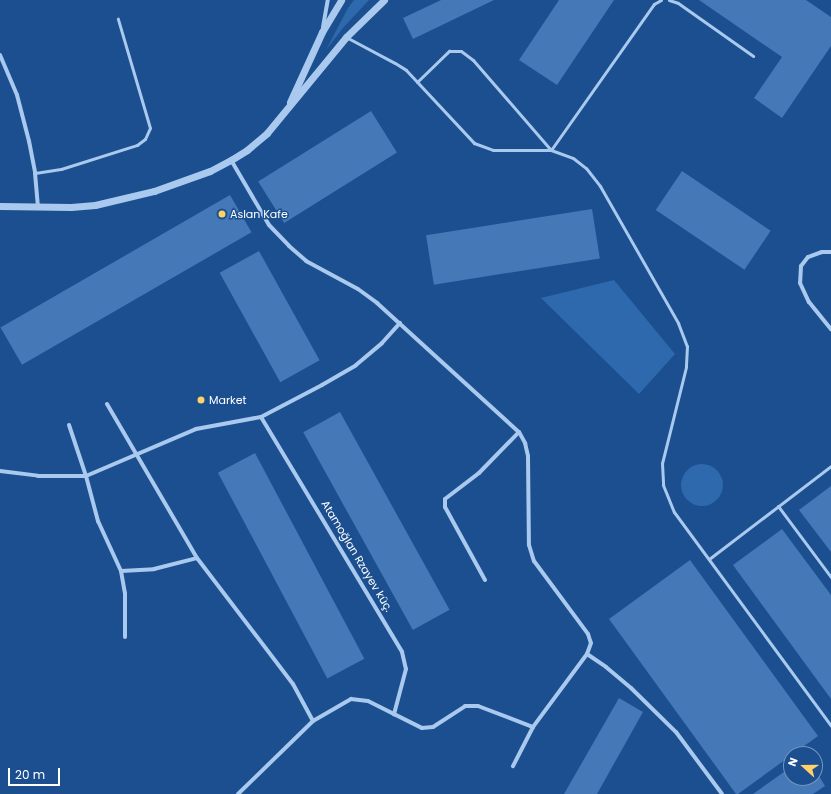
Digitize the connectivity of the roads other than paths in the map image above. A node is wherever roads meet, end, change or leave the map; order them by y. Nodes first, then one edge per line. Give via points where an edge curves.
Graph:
1 (328, 0) edge
2 (341, 0) edge
3 (384, 0) edge
4 (661, 0) edge
5 (669, 0) edge
6 (118, 19) dead end
7 (322, 32) junction
8 (346, 37) junction
9 (0, 55) edge
10 (753, 56) dead end
11 (418, 82) junction
12 (286, 111) junction
13 (551, 150) junction
14 (231, 160) junction
15 (35, 173) junction
16 (0, 206) edge
17 (38, 208) junction
18 (831, 252) edge
19 (400, 323) junction
20 (831, 329) edge
21 (107, 404) dead end
22 (261, 417) junction
23 (69, 425) dead end
24 (519, 432) junction
25 (137, 453) junction
26 (831, 466) edge
27 (0, 471) edge
28 (86, 476) junction
29 (778, 506) junction
30 (197, 558) junction
31 (709, 559) junction
32 (121, 571) junction
33 (831, 577) edge
34 (485, 580) dead end
35 (125, 637) dead end
36 (587, 654) junction
37 (394, 714) junction
38 (313, 721) junction
39 (533, 726) junction
40 (831, 726) edge
41 (513, 766) dead end
42 (238, 794) edge
43 (722, 794) edge

1 - 7 street
2 - 7 street
3 - 8 street
4 - 13 lane via 654,4
5 - 10 lane
6 - 15 lane via 150,128 145,139 137,145 69,166
7 - 12 street
8 - 11 lane via 394,63
8 - 12 street
9 - 15 street via 17,95
11 - 13 lane via 474,143 492,150
11 - 13 lane via 449,51 461,51 473,60
12 - 14 street via 267,133
13 - 31 lane via 573,158 586,168 600,186 678,323 687,346 686,367 662,463 663,485 674,512
14 - 17 street via 210,171 129,198 95,205
14 - 19 street via 269,225 289,246 306,261 358,289
15 - 17 street
16 - 17 street
18 - 20 street via 808,256 801,266 800,283 809,302
19 - 22 street via 382,343 356,365
19 - 24 street
21 - 25 street
22 - 25 street via 196,429
22 - 37 street, Atamoğlan Rzayev küç. via 402,652 406,669
23 - 28 street
24 - 34 street via 479,473 445,499 445,507
24 - 36 street via 528,456 529,546 534,561 588,634 590,643
25 - 28 street
25 - 30 street
26 - 29 lane
27 - 28 street via 38,476
28 - 32 street via 98,521
29 - 31 lane
29 - 33 lane
30 - 32 street via 154,569
30 - 38 street via 292,684
31 - 40 lane
32 - 35 street via 125,593
36 - 39 street
36 - 43 street via 631,688 676,732
37 - 38 street via 368,701 352,699
37 - 39 street via 422,728 433,727 465,706 478,706
38 - 42 street
39 - 41 street

